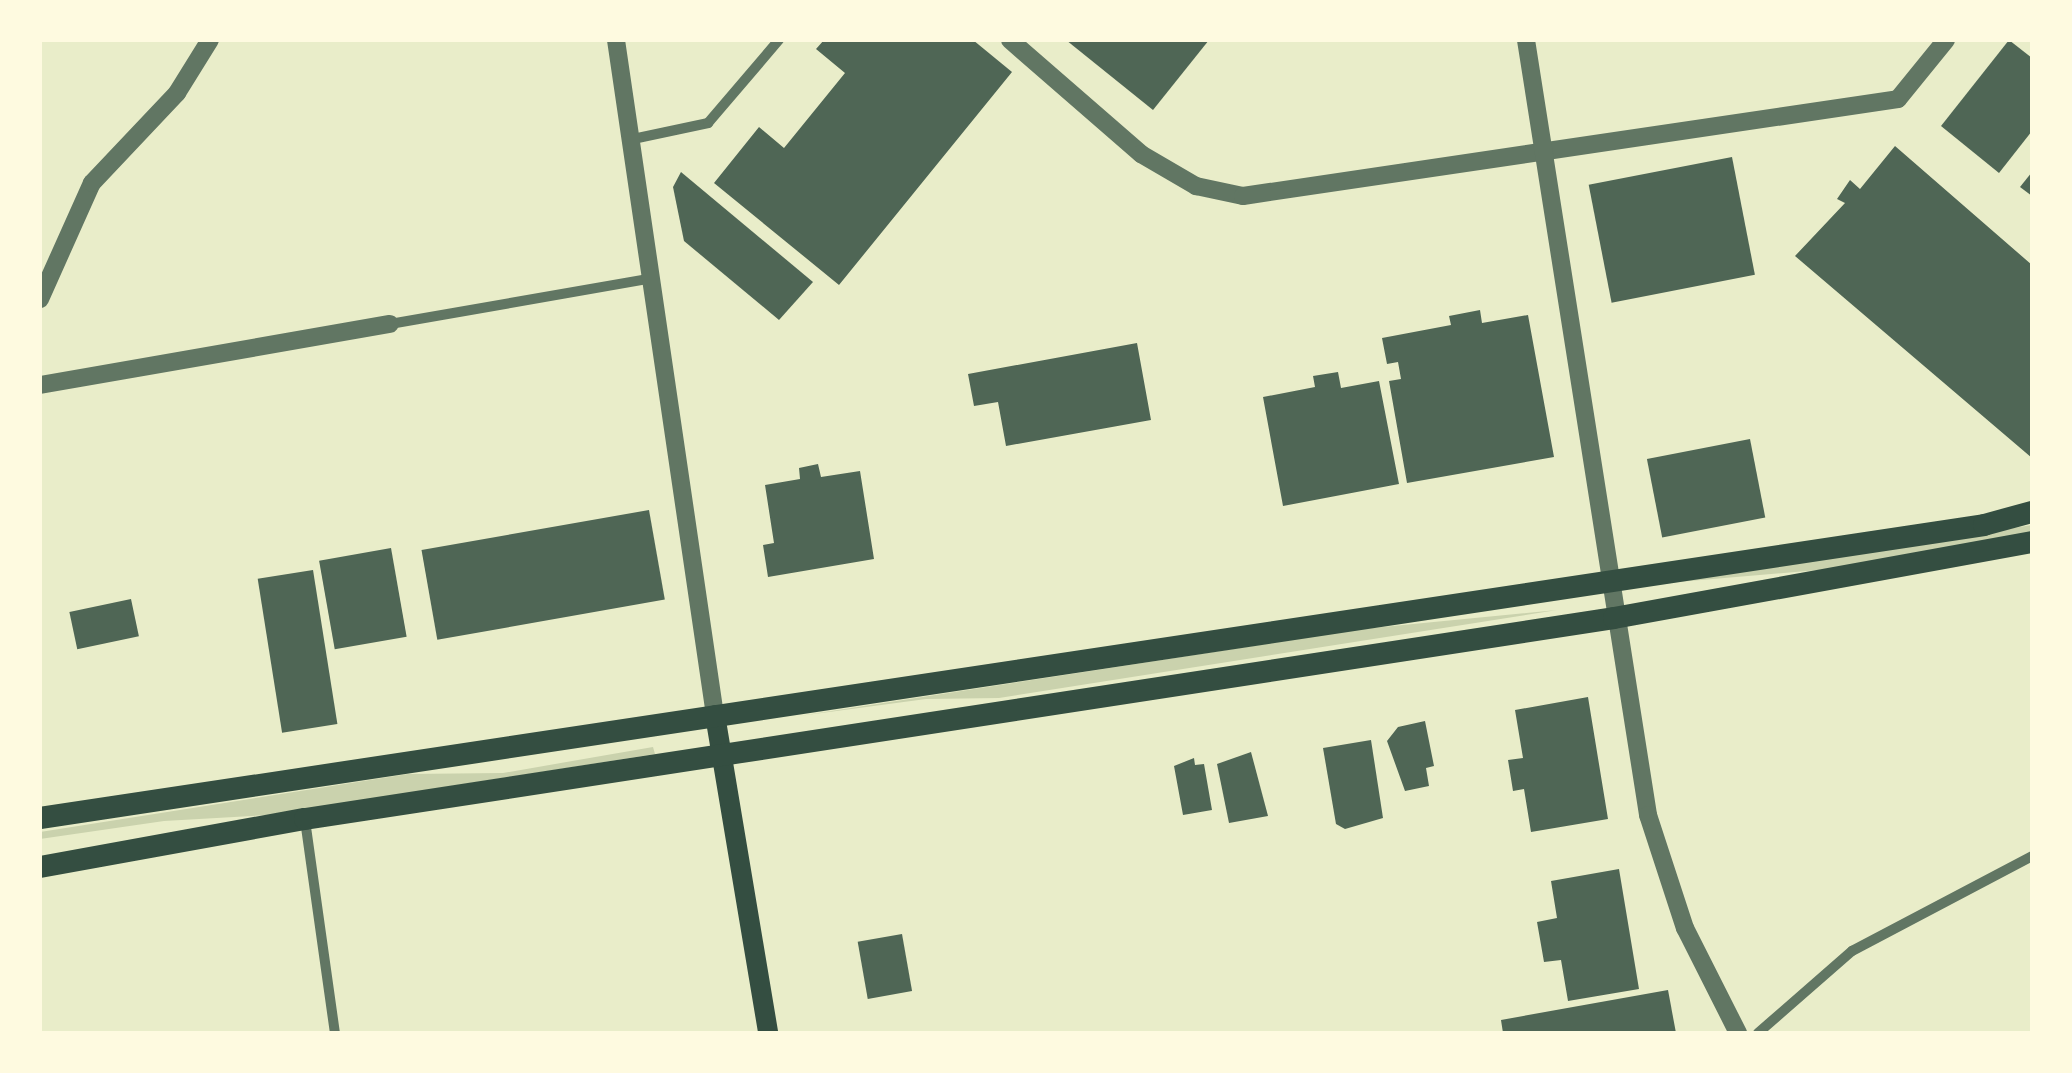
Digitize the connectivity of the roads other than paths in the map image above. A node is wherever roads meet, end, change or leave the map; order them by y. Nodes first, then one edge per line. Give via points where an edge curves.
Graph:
1 (210, 40) edge
2 (616, 40) edge
3 (779, 40) edge
4 (1010, 40) edge
5 (1526, 40) edge
6 (1946, 40) edge
7 (632, 139) junction
8 (1541, 151) junction
9 (654, 278) junction
10 (40, 299) edge
11 (390, 324) joint
12 (40, 384) edge
13 (2032, 512) edge
14 (2032, 542) edge
15 (1610, 582) junction
16 (1614, 618) junction
17 (715, 715) junction
18 (722, 756) junction
19 (40, 818) edge
20 (305, 819) junction
21 (2032, 856) edge
22 (40, 867) edge
23 (335, 1033) edge
24 (768, 1033) edge
25 (1738, 1033) edge
26 (1758, 1033) edge

1 - 10 street via 178,93 92,183
2 - 7 street
3 - 7 street via 708,123
4 - 8 street via 1141,154 1196,186 1242,196
5 - 8 street
6 - 8 street via 1898,99
7 - 9 street
8 - 15 street
9 - 11 street
9 - 17 street
11 - 12 street
13 - 15 highway
14 - 16 highway
15 - 16 street
15 - 17 highway
16 - 18 highway
16 - 25 street via 1648,815 1668,883
17 - 18 main road
17 - 19 highway
18 - 20 highway
18 - 24 main road
20 - 22 highway
20 - 23 street
21 - 26 street via 1852,951

